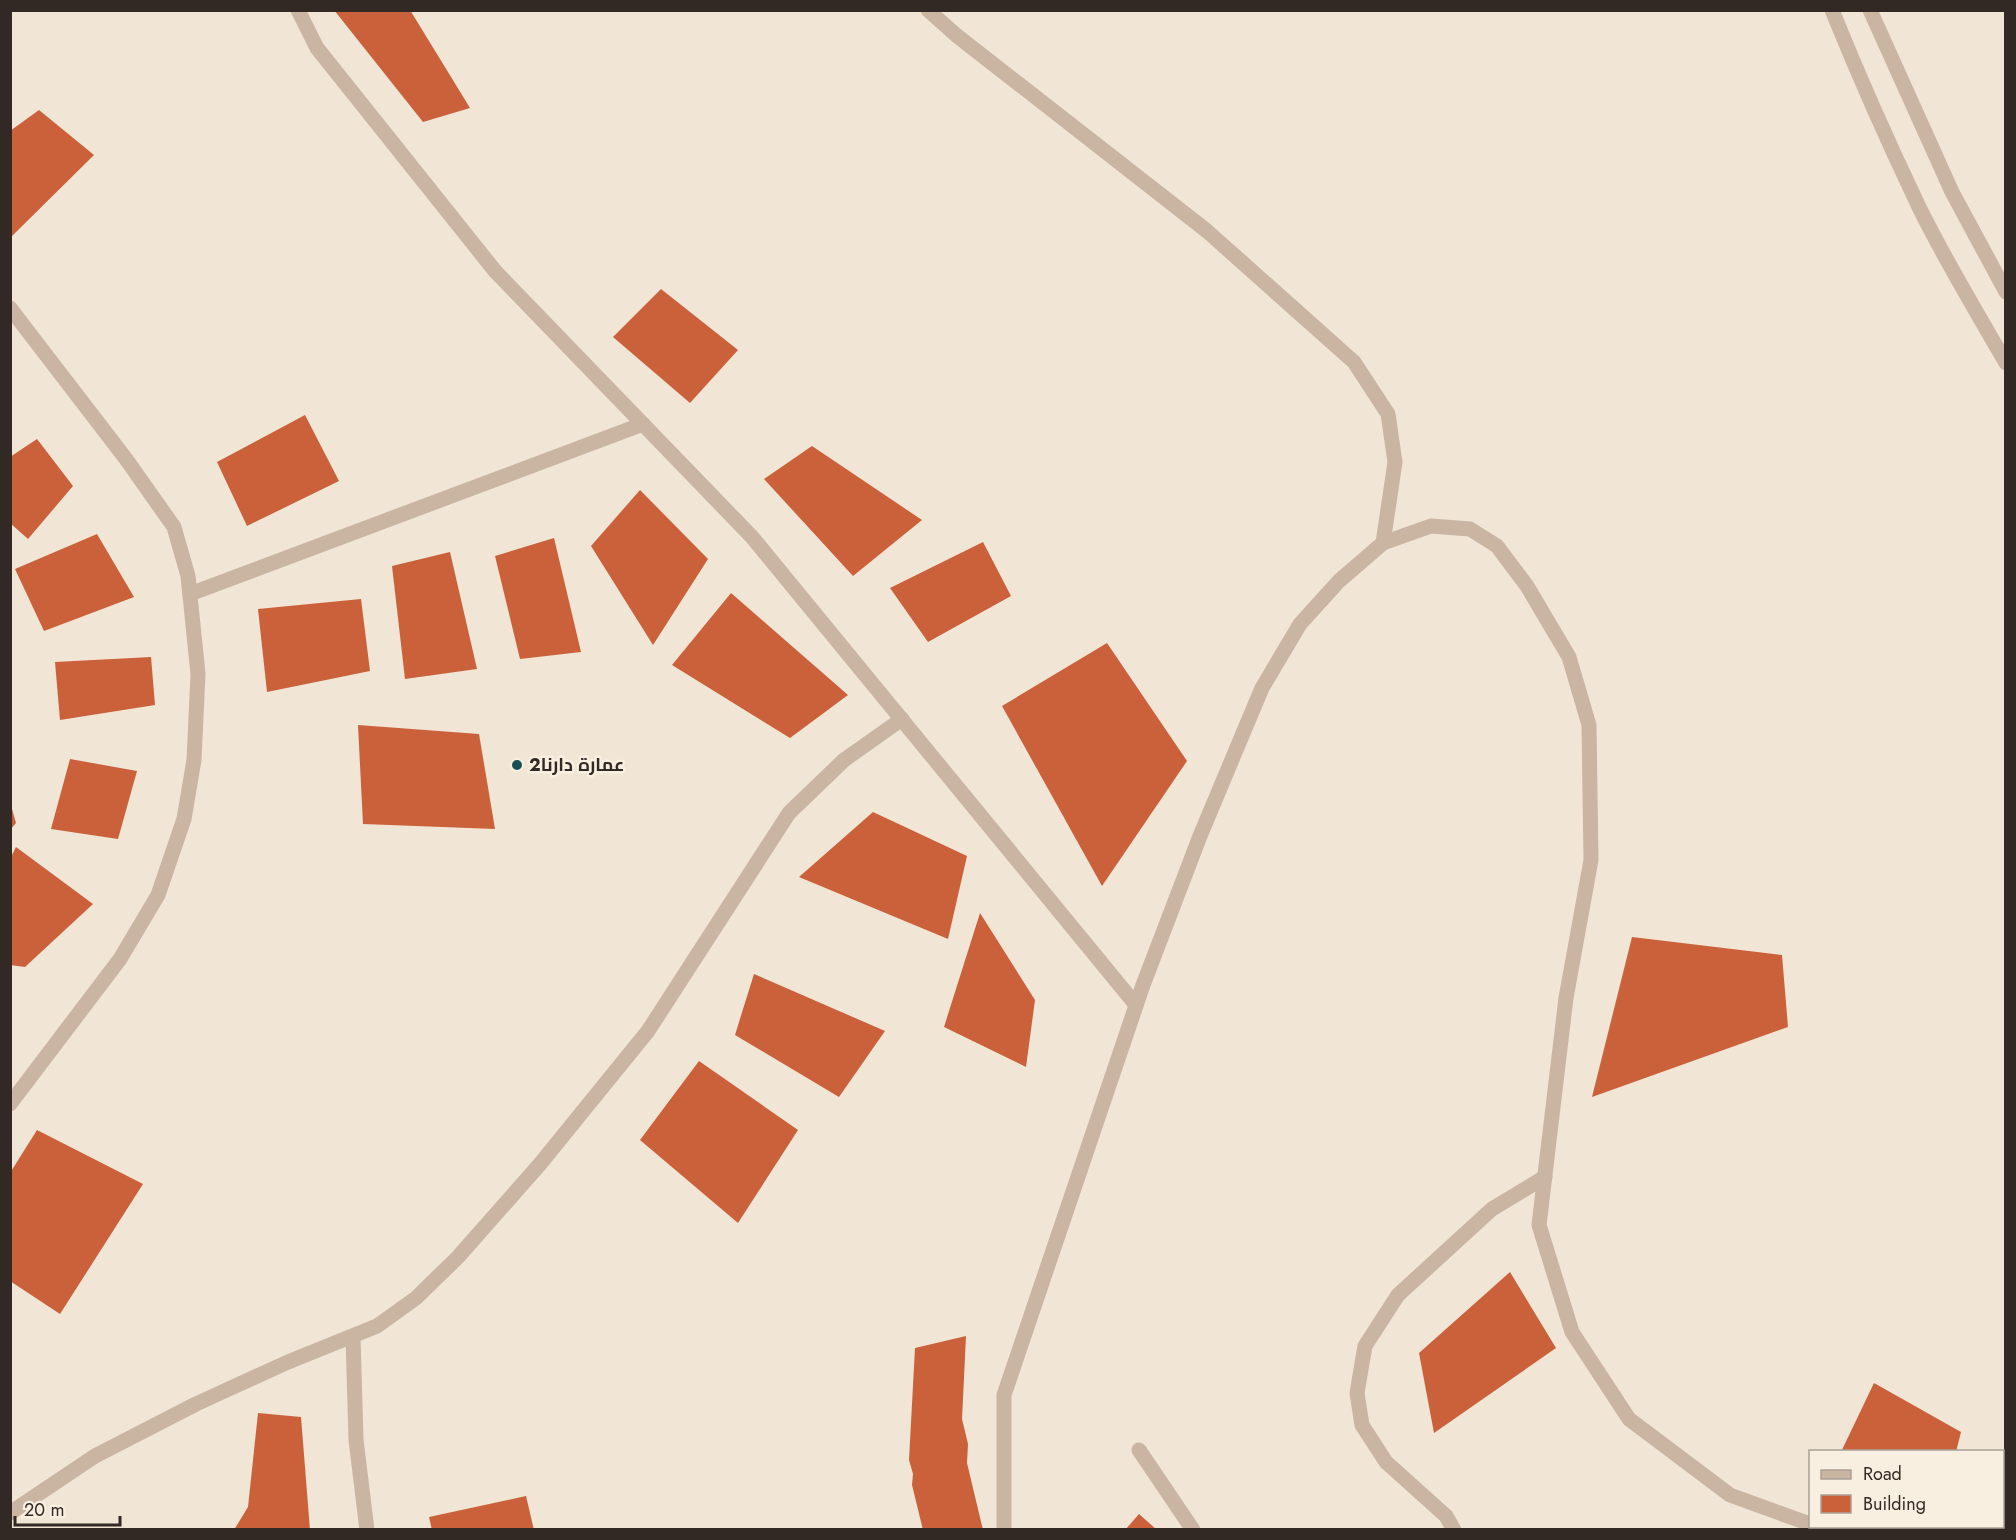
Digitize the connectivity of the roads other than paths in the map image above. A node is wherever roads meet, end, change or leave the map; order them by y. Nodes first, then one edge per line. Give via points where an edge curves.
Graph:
1 (298, 10) edge
2 (928, 10) edge
3 (1832, 10) edge
4 (1870, 10) edge
5 (2006, 292) edge
6 (10, 308) edge
7 (2006, 363) edge
8 (643, 424) junction
9 (1383, 543) junction
10 (190, 594) junction
11 (902, 719) junction
12 (1136, 1005) junction
13 (10, 1104) edge
14 (1545, 1177) junction
15 (353, 1336) junction
16 (1139, 1450) dead end
17 (10, 1513) edge
18 (1809, 1524) edge
19 (367, 1530) edge
20 (1004, 1530) edge
21 (1193, 1530) edge
22 (1454, 1530) edge

1 - 8 street via 317,48 495,271
2 - 9 street via 1207,231 1354,362 1388,414 1395,462
3 - 7 street via 1920,208
4 - 5 street via 1952,192
6 - 10 street via 174,527
8 - 10 street
8 - 11 street via 752,537
9 - 12 street via 1300,624 1262,688
9 - 14 street via 1431,526 1470,529 1497,546 1527,586 1569,657 1589,725 1591,860 1566,998
10 - 13 street via 198,674 194,760 184,819 158,896 120,959
11 - 12 street
11 - 15 street via 844,760 789,813 648,1031 458,1257 416,1298 377,1326
12 - 20 street via 1004,1395
14 - 18 street via 1539,1225 1572,1332 1629,1419 1730,1495
14 - 22 street via 1492,1209 1398,1295 1365,1346 1357,1393 1362,1425 1386,1462 1446,1516
15 - 17 street via 196,1404 105,1451
15 - 19 street via 356,1440
16 - 21 street

